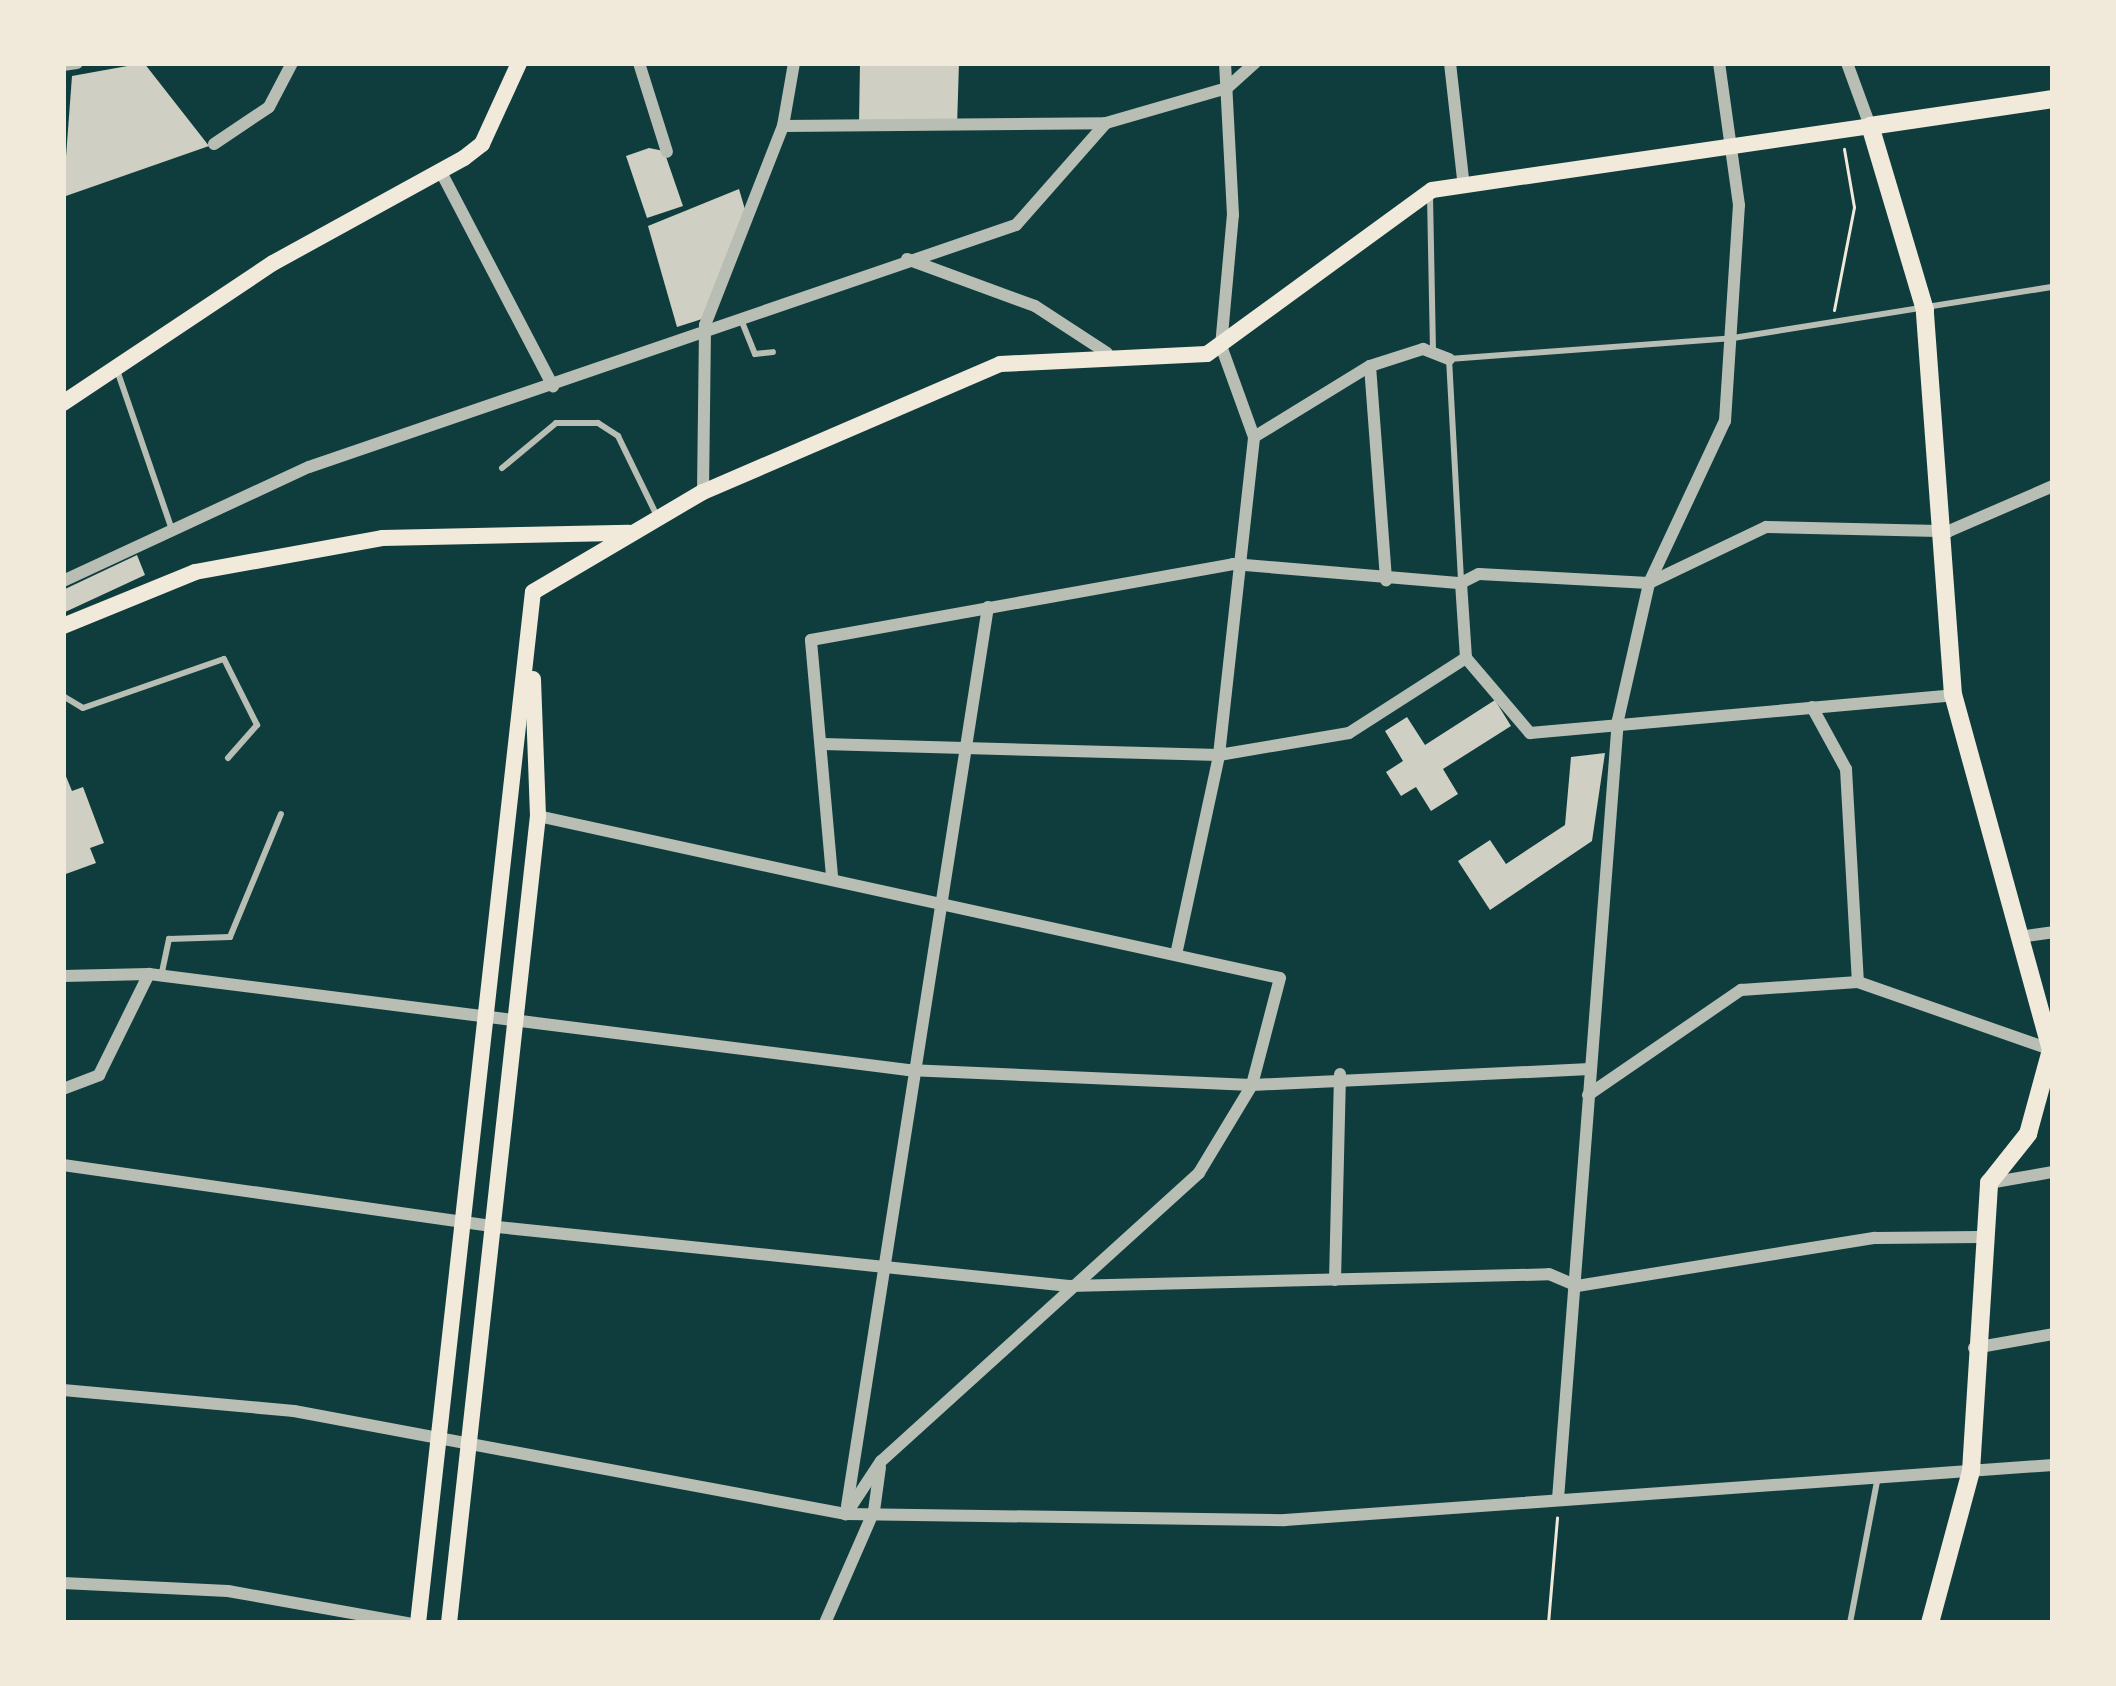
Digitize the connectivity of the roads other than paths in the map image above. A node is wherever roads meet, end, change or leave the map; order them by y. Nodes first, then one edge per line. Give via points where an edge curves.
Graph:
1 (76, 63) edge
2 (292, 63) edge
3 (519, 63) edge
4 (640, 63) edge
5 (794, 63) edge
6 (1225, 63) edge
7 (1256, 63) edge
8 (1450, 63) edge
9 (1718, 63) edge
10 (1847, 63) edge
11 (63, 65) edge
12 (1227, 88) junction
13 (2053, 99) edge
14 (1106, 123) junction
15 (784, 126) junction
16 (1870, 126) junction
17 (214, 143) dead end
18 (1729, 145) junction
19 (668, 152) dead end
20 (441, 172) junction
21 (1463, 179) junction
22 (1432, 190) junction
23 (905, 259) junction
24 (2053, 287) edge
25 (1925, 310) junction
26 (739, 314) junction
27 (705, 325) junction
28 (1733, 338) junction
29 (1221, 346) junction
30 (773, 352) dead end
31 (1107, 353) junction
32 (1433, 353) junction
33 (1449, 359) junction
34 (1370, 366) junction
35 (116, 369) junction
36 (553, 386) junction
37 (63, 403) edge
38 (1254, 437) junction
39 (502, 468) dead end
40 (2053, 486) edge
41 (703, 492) junction
42 (659, 519) junction
43 (172, 530) junction
44 (1948, 531) junction
45 (636, 533) junction
46 (1233, 564) junction
47 (1386, 580) junction
48 (63, 581) edge
49 (1461, 583) junction
50 (1649, 583) junction
51 (988, 607) junction
52 (63, 626) edge
53 (527, 637) junction
54 (1466, 658) junction
55 (1953, 695) junction
56 (63, 696) edge
57 (1811, 707) junction
58 (1618, 720) junction
59 (966, 742) junction
60 (823, 744) junction
61 (1219, 755) junction
62 (227, 758) dead end
63 (280, 814) dead end
64 (538, 816) junction
65 (832, 876) junction
66 (937, 901) junction
67 (2053, 932) edge
68 (2026, 936) junction
69 (1177, 950) junction
70 (155, 975) junction
71 (63, 976) edge
72 (1858, 982) junction
73 (490, 1020) junction
74 (517, 1021) junction
75 (2052, 1050) edge
76 (1590, 1069) junction
77 (908, 1070) junction
78 (1340, 1074) junction
79 (1252, 1085) junction
80 (63, 1089) edge
81 (1588, 1095) junction
82 (63, 1166) edge
83 (2053, 1172) edge
84 (1989, 1184) junction
85 (465, 1222) junction
86 (496, 1227) junction
87 (1979, 1237) junction
88 (876, 1273) junction
89 (1335, 1280) junction
90 (1069, 1286) junction
91 (1577, 1286) junction
92 (2053, 1334) edge
93 (1974, 1348) junction
94 (63, 1390) edge
95 (446, 1442) junction
96 (476, 1445) junction
97 (881, 1461) junction
98 (2053, 1465) edge
99 (1971, 1471) junction
100 (1877, 1477) junction
101 (1558, 1499) junction
102 (874, 1511) junction
103 (846, 1514) junction
104 (63, 1583) edge
105 (408, 1623) edge
106 (418, 1623) edge
107 (449, 1623) edge
108 (825, 1623) edge
109 (1850, 1623) edge
110 (1930, 1623) edge

1 - 11 street
2 - 17 street via 268,107
3 - 20 main road via 482,144
4 - 19 street
5 - 15 street
6 - 12 street
7 - 12 street
8 - 21 street
9 - 18 street
10 - 16 street
12 - 14 street
12 - 29 street via 1233,215
13 - 16 main road
14 - 15 street
14 - 23 street via 1027,218
15 - 27 street
16 - 18 main road
16 - 25 main road
18 - 21 main road via 1615,168
18 - 28 street via 1739,205
20 - 35 main road via 273,263
20 - 36 street
21 - 22 main road
22 - 29 main road
22 - 32 lane
23 - 26 street
23 - 31 street via 1036,306
24 - 25 lane
25 - 28 lane
25 - 44 main road
26 - 27 street
26 - 30 lane via 755,354
27 - 36 street
27 - 41 street
28 - 33 lane
28 - 50 street via 1725,421
29 - 31 main road
29 - 38 street
31 - 41 main road via 1000,364
32 - 33 street
32 - 34 street
33 - 49 lane
34 - 38 street
34 - 47 street
35 - 37 main road
35 - 43 lane
36 - 43 street via 310,466
38 - 46 street
39 - 42 lane via 556,423 598,423 618,436
40 - 44 street
41 - 42 main road
42 - 45 main road
43 - 48 street
44 - 50 street via 1766,527
44 - 55 main road
45 - 52 main road via 382,538 195,572
45 - 53 main road via 533,592
46 - 47 street
46 - 51 street
46 - 61 street
47 - 49 street
49 - 50 street via 1479,574
49 - 54 street
50 - 58 street
51 - 59 street
51 - 60 street via 811,640
53 - 64 main road
53 - 73 main road
54 - 58 street via 1530,733
54 - 61 street via 1349,733
55 - 57 street
55 - 68 main road
56 - 62 lane via 83,708 224,659 257,725
57 - 58 street
57 - 72 street via 1846,769
58 - 76 street
59 - 60 street
59 - 61 street
59 - 66 street
60 - 65 street
61 - 69 street
63 - 70 lane via 230,937 169,939
64 - 65 street
64 - 74 main road
65 - 66 street
66 - 69 street
66 - 77 street
67 - 68 street
68 - 75 main road
69 - 79 street via 1280,978
70 - 71 street
70 - 73 street
70 - 80 street via 99,1075
72 - 75 street
72 - 81 street via 1741,990
73 - 74 street
73 - 85 main road
74 - 77 street
74 - 86 main road
75 - 84 main road via 2028,1134
76 - 78 street
76 - 81 street
77 - 79 street
77 - 88 street
78 - 79 street
78 - 89 street
79 - 90 street via 1199,1173
81 - 91 street
82 - 85 street
83 - 84 street
84 - 87 main road
85 - 86 street
85 - 95 main road
86 - 88 street
86 - 96 main road
87 - 91 street via 1874,1238
87 - 93 main road
88 - 90 street
88 - 103 street
89 - 90 street
89 - 91 street via 1549,1274
90 - 97 street
91 - 101 street
92 - 93 street
93 - 99 main road
94 - 95 street via 294,1412
95 - 96 street
95 - 106 main road
96 - 103 street
96 - 107 main road
97 - 102 street
97 - 103 street
98 - 99 street
99 - 100 street
99 - 110 main road
100 - 101 street
100 - 109 lane
101 - 102 street via 1285,1520
102 - 103 street
102 - 108 street
104 - 105 street via 228,1591

